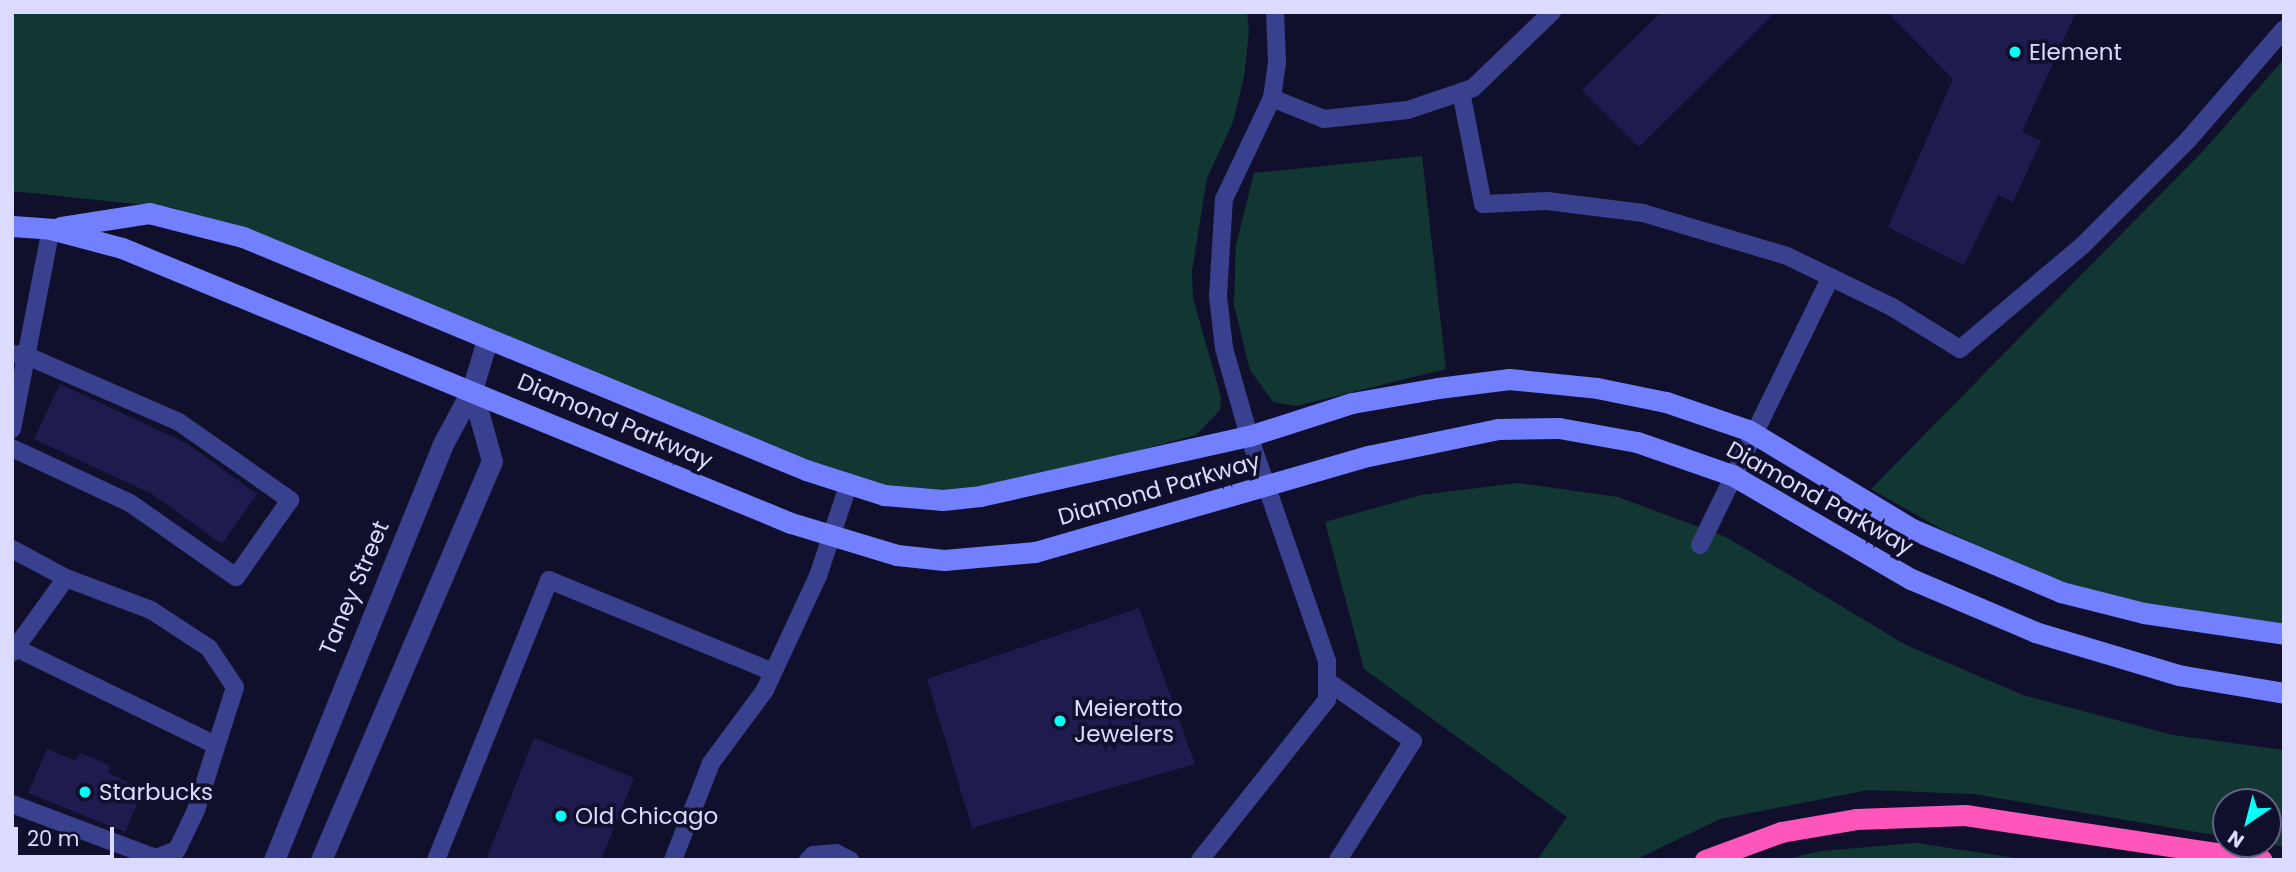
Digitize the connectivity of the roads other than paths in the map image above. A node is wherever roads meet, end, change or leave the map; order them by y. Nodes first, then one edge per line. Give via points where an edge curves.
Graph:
1 (1275, 12) edge
2 (1552, 12) edge
3 (2284, 29) edge
4 (1461, 92) junction
5 (1272, 98) junction
6 (12, 226) edge
7 (51, 229) junction
8 (1831, 277) junction
9 (487, 340) junction
10 (19, 354) edge
11 (472, 390) junction
12 (12, 429) edge
13 (1752, 433) junction
14 (1249, 436) junction
15 (12, 448) edge
16 (1732, 475) junction
17 (849, 483) junction
18 (1265, 485) junction
19 (830, 537) junction
20 (1700, 545) dead end
21 (12, 549) edge
22 (66, 578) junction
23 (2284, 634) edge
24 (14, 651) edge
25 (773, 672) junction
26 (1327, 681) junction
27 (2284, 694) edge
28 (214, 744) junction
29 (12, 804) edge
30 (274, 860) edge
31 (321, 860) edge
32 (436, 860) edge
33 (673, 860) edge
34 (808, 860) edge
35 (850, 860) edge
36 (1200, 860) edge
37 (1338, 860) edge
38 (1705, 860) edge
39 (2262, 860) edge

1 - 5 lane via 1277,62
2 - 4 lane via 1473,88
3 - 8 lane via 2188,140 2083,245 1960,349
4 - 5 lane via 1408,110 1324,119
4 - 8 lane via 1481,174 1483,204 1547,201 1643,213 1787,256
5 - 14 lane via 1224,199 1218,296 1224,348
6 - 7 street, Diamond Parkway
7 - 9 street, Diamond Parkway via 149,213 207,225
7 - 10 lane
7 - 11 street, Diamond Parkway via 122,248 276,315
8 - 13 lane
9 - 11 street, Taney Street
9 - 17 street, Diamond Parkway via 806,470
10 - 12 lane
10 - 15 lane via 179,422 290,500 236,578 130,503
11 - 19 street, Diamond Parkway
11 - 30 street, Taney Street via 444,442
11 - 31 street via 492,461
13 - 14 street, Diamond Parkway via 1666,402 1597,388 1509,379 1352,403
13 - 16 lane
13 - 23 street, Diamond Parkway via 1912,529 2050,587 2144,613
14 - 17 street, Diamond Parkway via 980,496 943,500 884,495
14 - 18 lane
16 - 18 street, Diamond Parkway via 1637,442 1559,428 1498,429 1380,453
16 - 20 lane
16 - 27 street, Diamond Parkway via 1911,579 1982,612 2178,675
17 - 19 lane
18 - 19 street, Diamond Parkway via 1035,552 989,559 897,555
18 - 26 lane via 1327,661
19 - 25 lane
21 - 22 lane
22 - 24 lane
22 - 28 lane via 151,610 209,648 235,687
24 - 28 lane
25 - 32 lane via 550,580
25 - 33 lane via 765,691 711,763
26 - 36 lane via 1327,700 1300,740
26 - 37 lane via 1413,741
28 - 29 lane via 196,810 177,850 156,858
34 - 35 lane via 813,855 836,853
38 - 39 highway via 1782,832 1856,820 1965,815

